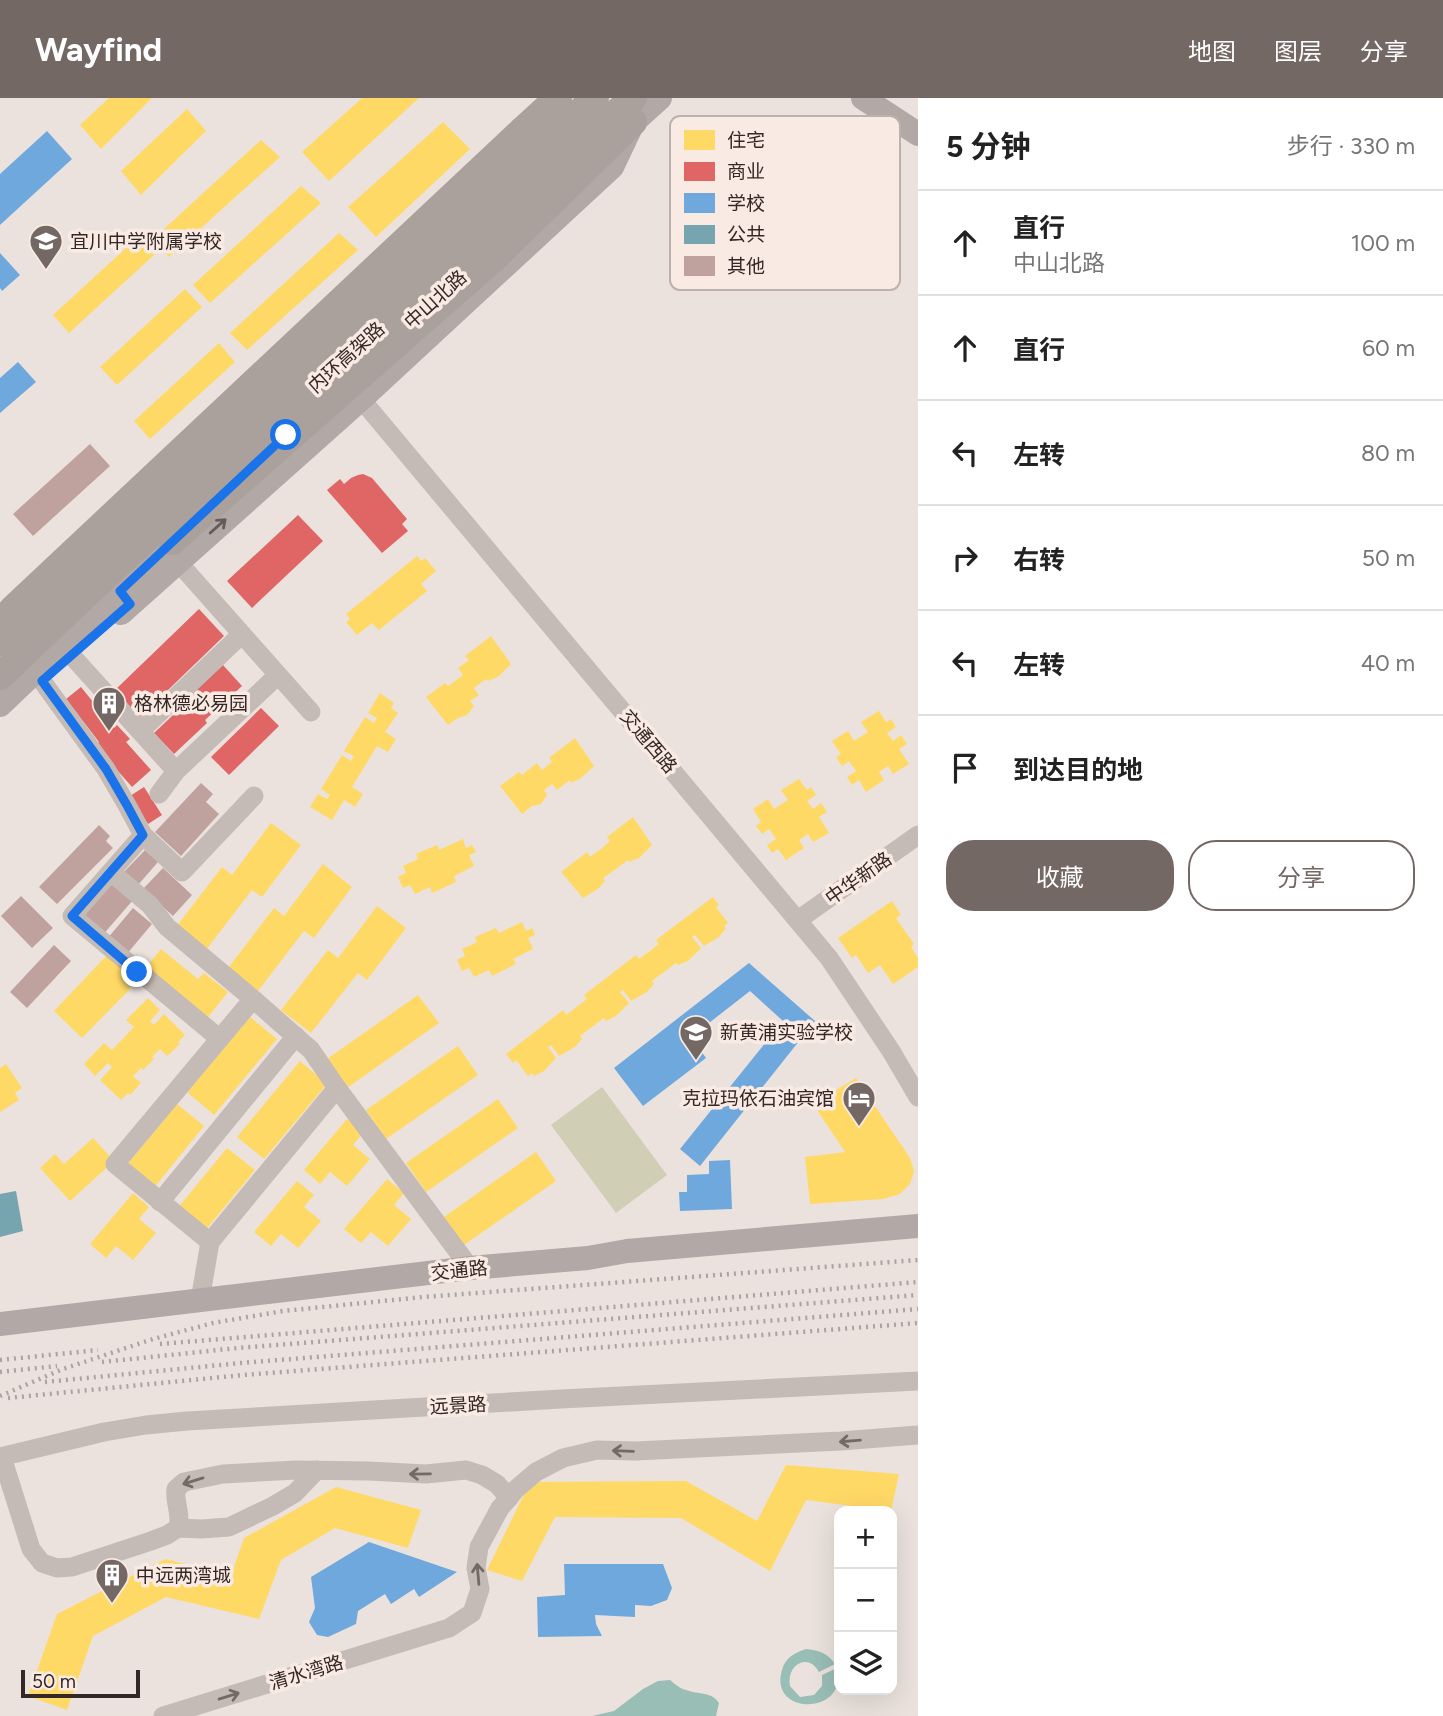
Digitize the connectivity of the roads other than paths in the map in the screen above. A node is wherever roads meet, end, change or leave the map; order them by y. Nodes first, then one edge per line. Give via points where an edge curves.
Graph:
1 (558, 98) edge
2 (570, 98) edge
3 (595, 98) edge
4 (660, 98) edge
5 (863, 98) edge
6 (633, 110) edge
7 (890, 116) edge
8 (900, 122) edge
9 (918, 134) edge
10 (361, 399) junction
11 (325, 430) junction
12 (286, 435) junction
13 (178, 562) junction
14 (125, 598) junction
15 (0, 611) edge
16 (0, 623) edge
17 (242, 634) junction
18 (0, 645) edge
19 (72, 656) junction
20 (278, 675) junction
21 (0, 676) edge
22 (38, 677) junction
23 (0, 688) edge
24 (0, 706) edge
25 (311, 712) dead end
26 (139, 731) junction
27 (176, 771) junction
28 (159, 794) dead end
29 (254, 796) dead end
30 (143, 835) junction
31 (918, 835) edge
32 (111, 872) junction
33 (798, 920) junction
34 (253, 999) junction
35 (296, 1036) junction
36 (220, 1039) junction
37 (337, 1088) junction
38 (918, 1097) edge
39 (160, 1202) junction
40 (918, 1226) edge
41 (210, 1242) junction
42 (470, 1268) junction
43 (200, 1300) junction
44 (0, 1324) edge
45 (918, 1381) edge
46 (918, 1435) edge
47 (1, 1458) edge
48 (317, 1470) junction
49 (509, 1498) junction
50 (178, 1528) junction
51 (163, 1716) edge

1 - 16 highway, bridge
2 - 15 main road via 56,583
3 - 18 highway, 内环高架路
4 - 6 main road, 中山北路
5 - 7 main road
6 - 10 main road via 612,167
6 - 12 main road, 中山北路
6 - 21 highway, 内环高架路, bridge via 120,562
6 - 23 highway, bridge via 494,258
8 - 9 main road
10 - 11 main road
10 - 33 street, 交通西路
11 - 12 main road
13 -> 11 main road
12 - 14 main road, 中山北路
13 - 14 main road
13 - 17 street
14 - 19 main road
14 - 22 main road, 中山北路
17 - 20 street
17 - 26 street
18 - 22 street
19 - 22 main road
19 - 26 street
20 - 25 street
20 - 27 street
22 - 24 main road
22 - 30 street via 106,769
26 - 27 street
27 - 28 street
29 - 30 street via 182,872
30 - 32 street
31 - 33 street, 中华新路
32 - 34 street via 150,905 167,927
32 - 36 street via 72,916
33 - 38 street, 交通西路 via 849,986
34 - 35 street
34 - 36 street
35 - 37 street
35 - 39 street
36 - 39 street via 115,1164
37 - 41 street
37 - 42 street
39 - 41 street
40 - 42 main road, 交通路
41 - 43 street
42 - 43 main road, 交通路
43 - 44 main road, 交通路
45 - 47 street, 远景路 via 187,1421 104,1432
46 -> 49 street via 597,1450 563,1458 536,1472
47 - 50 street via 31,1549 42,1563 72,1567
49 -> 48 street via 497,1484 466,1470 426,1474
48 - 50 street via 295,1493 229,1527
48 -> 50 street via 223,1474 184,1482 176,1489
51 -> 49 street, 清水湾路 via 449,1628 472,1613 480,1589 479,1547

